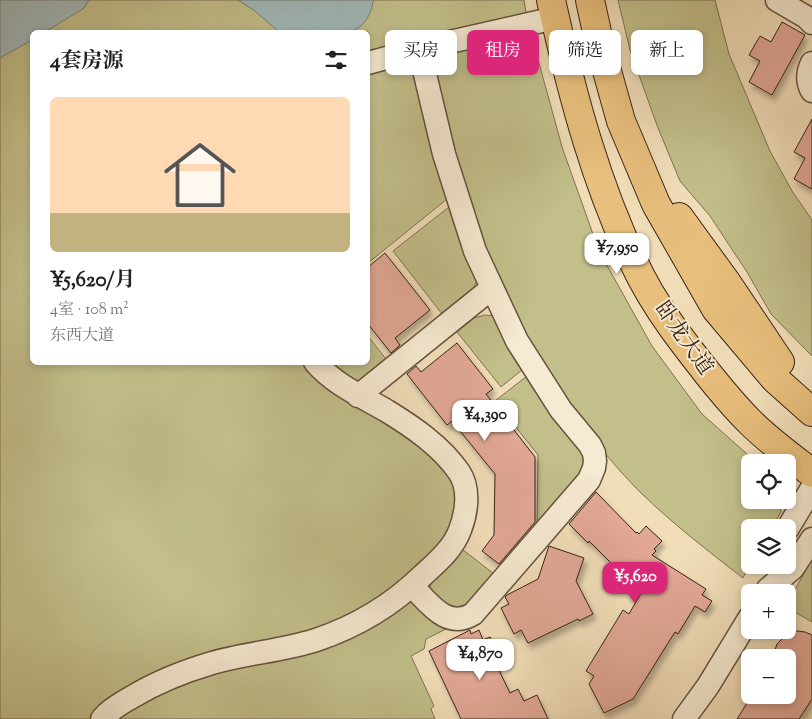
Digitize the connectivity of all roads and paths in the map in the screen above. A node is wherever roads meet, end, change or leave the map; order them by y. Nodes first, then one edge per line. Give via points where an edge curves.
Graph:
1 (590, 0) edge
2 (777, 0) edge
3 (553, 9) edge
4 (812, 23) edge
5 (457, 38) edge
6 (385, 58) edge
7 (370, 62) edge
8 (812, 63) edge
9 (425, 75) edge
10 (812, 91) edge
11 (492, 288) junction
12 (318, 365) edge
13 (358, 396) junction
14 (812, 412) edge
15 (812, 473) edge
16 (812, 488) edge
17 (793, 519) edge
18 (812, 539) edge
19 (774, 584) edge
20 (412, 586) junction
21 (741, 632) edge
22 (102, 719) edge
23 (684, 719) edge

1 - 14 main road via 621,121 641,168 727,283
2 - 4 street
3 - 5 street
3 - 15 main road, 卧龙大道 via 585,136 615,220 642,278 671,326 711,378 751,423
6 - 7 street
8 - 10 street via 808,77
9 - 11 street via 444,154 475,251
11 - 13 street
11 - 20 street via 516,341 561,410 590,445 596,461 588,480 468,617 458,620 438,613
12 - 13 street via 329,377
13 - 20 street via 407,424 440,450 458,470 466,489 464,522 457,539
16 - 17 street
18 - 19 street via 793,568
20 - 22 street via 377,611 337,632 290,647 193,669 140,692 113,708
21 - 23 street

